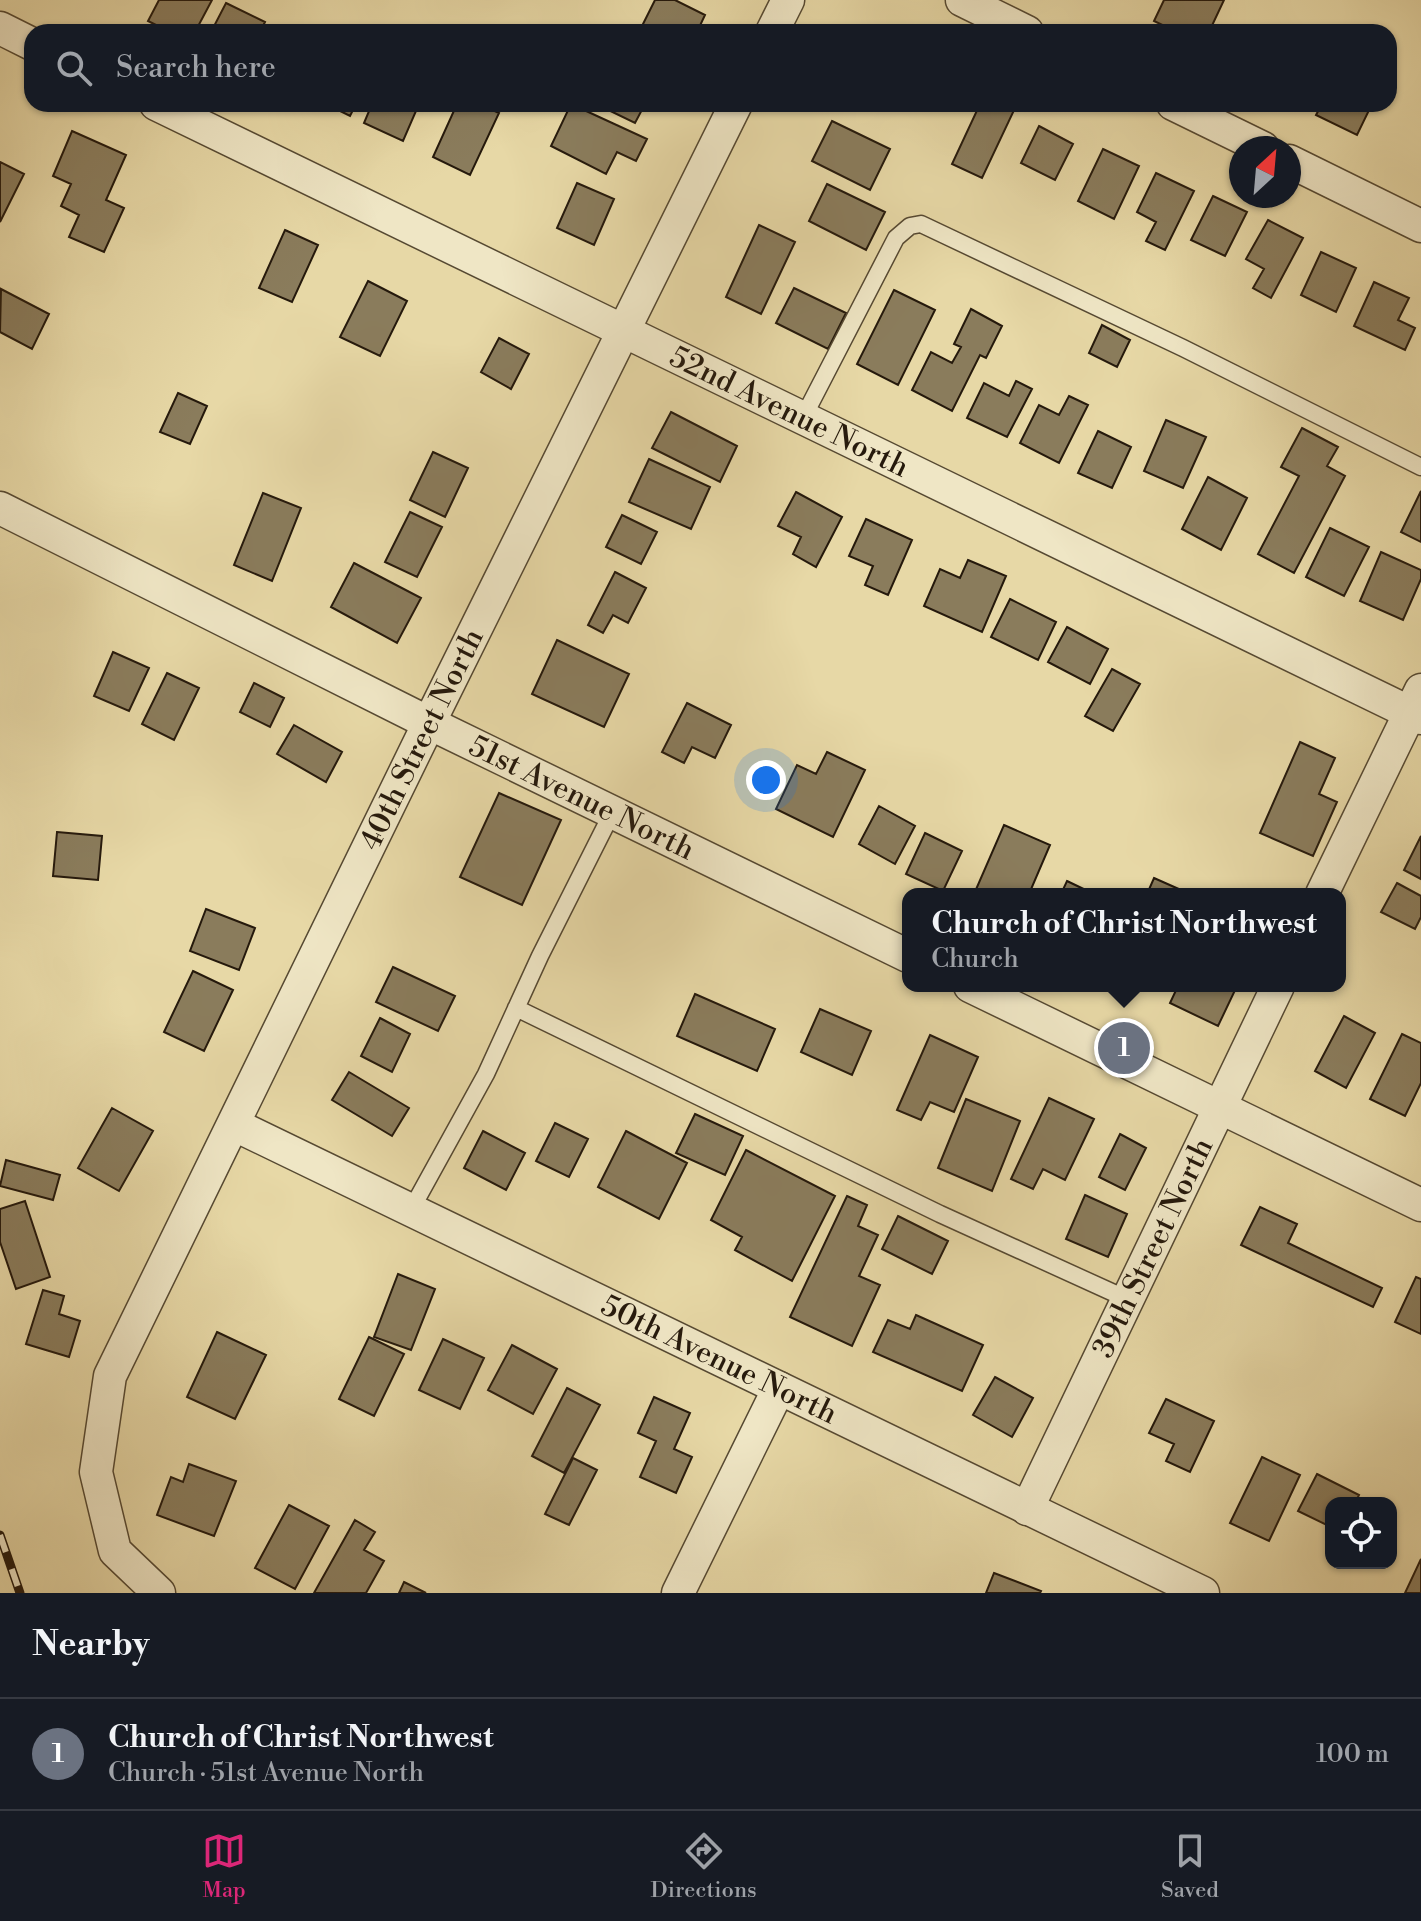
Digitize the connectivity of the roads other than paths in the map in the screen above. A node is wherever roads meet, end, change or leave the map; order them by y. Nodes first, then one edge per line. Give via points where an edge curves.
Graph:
1 (788, 0) edge
2 (962, 0) edge
3 (776, 24) edge
4 (1011, 24) edge
5 (0, 28) edge
6 (24, 40) edge
7 (173, 112) edge
8 (732, 112) edge
9 (1189, 112) edge
10 (1238, 136) edge
11 (1301, 167) edge
12 (1421, 226) edge
13 (625, 331) junction
14 (803, 418) junction
15 (1421, 467) edge
16 (0, 508) edge
17 (1417, 707) edge
18 (429, 723) junction
19 (612, 813) junction
20 (1325, 888) edge
21 (902, 953) edge
22 (982, 992) edge
23 (1275, 992) edge
24 (516, 1008) junction
25 (1219, 1107) junction
26 (235, 1125) junction
27 (1421, 1205) edge
28 (411, 1210) junction
29 (1127, 1299) junction
30 (779, 1388) junction
31 (1027, 1509) junction
32 (159, 1593) edge
33 (678, 1593) edge
34 (1203, 1593) edge

1 - 3 street
2 - 4 street
5 - 6 street
7 - 13 street, 52nd Avenue North
8 - 13 street, 40th Street North
9 - 10 street
11 - 12 street
13 - 14 street, 52nd Avenue North
13 - 18 street, 40th Street North
14 - 15 lane via 896,238 921,224
14 - 17 street, 52nd Avenue North
16 - 18 street, 51st Avenue North
17 - 20 street
18 - 19 street, 51st Avenue North
18 - 26 street, 40th Street North
19 - 21 street, 51st Avenue North
19 - 24 lane
22 - 25 street
23 - 25 street, 39th Street North
24 - 28 lane
24 - 29 lane
25 - 27 street
25 - 29 street, 39th Street North
26 - 28 street, 50th Avenue North
26 - 32 street, 40th Street North via 110,1376 96,1472 115,1551
28 - 30 street, 50th Avenue North
29 - 31 street, 39th Street North
30 - 31 street, 50th Avenue North
30 - 33 street
31 - 34 street, 50th Avenue North

